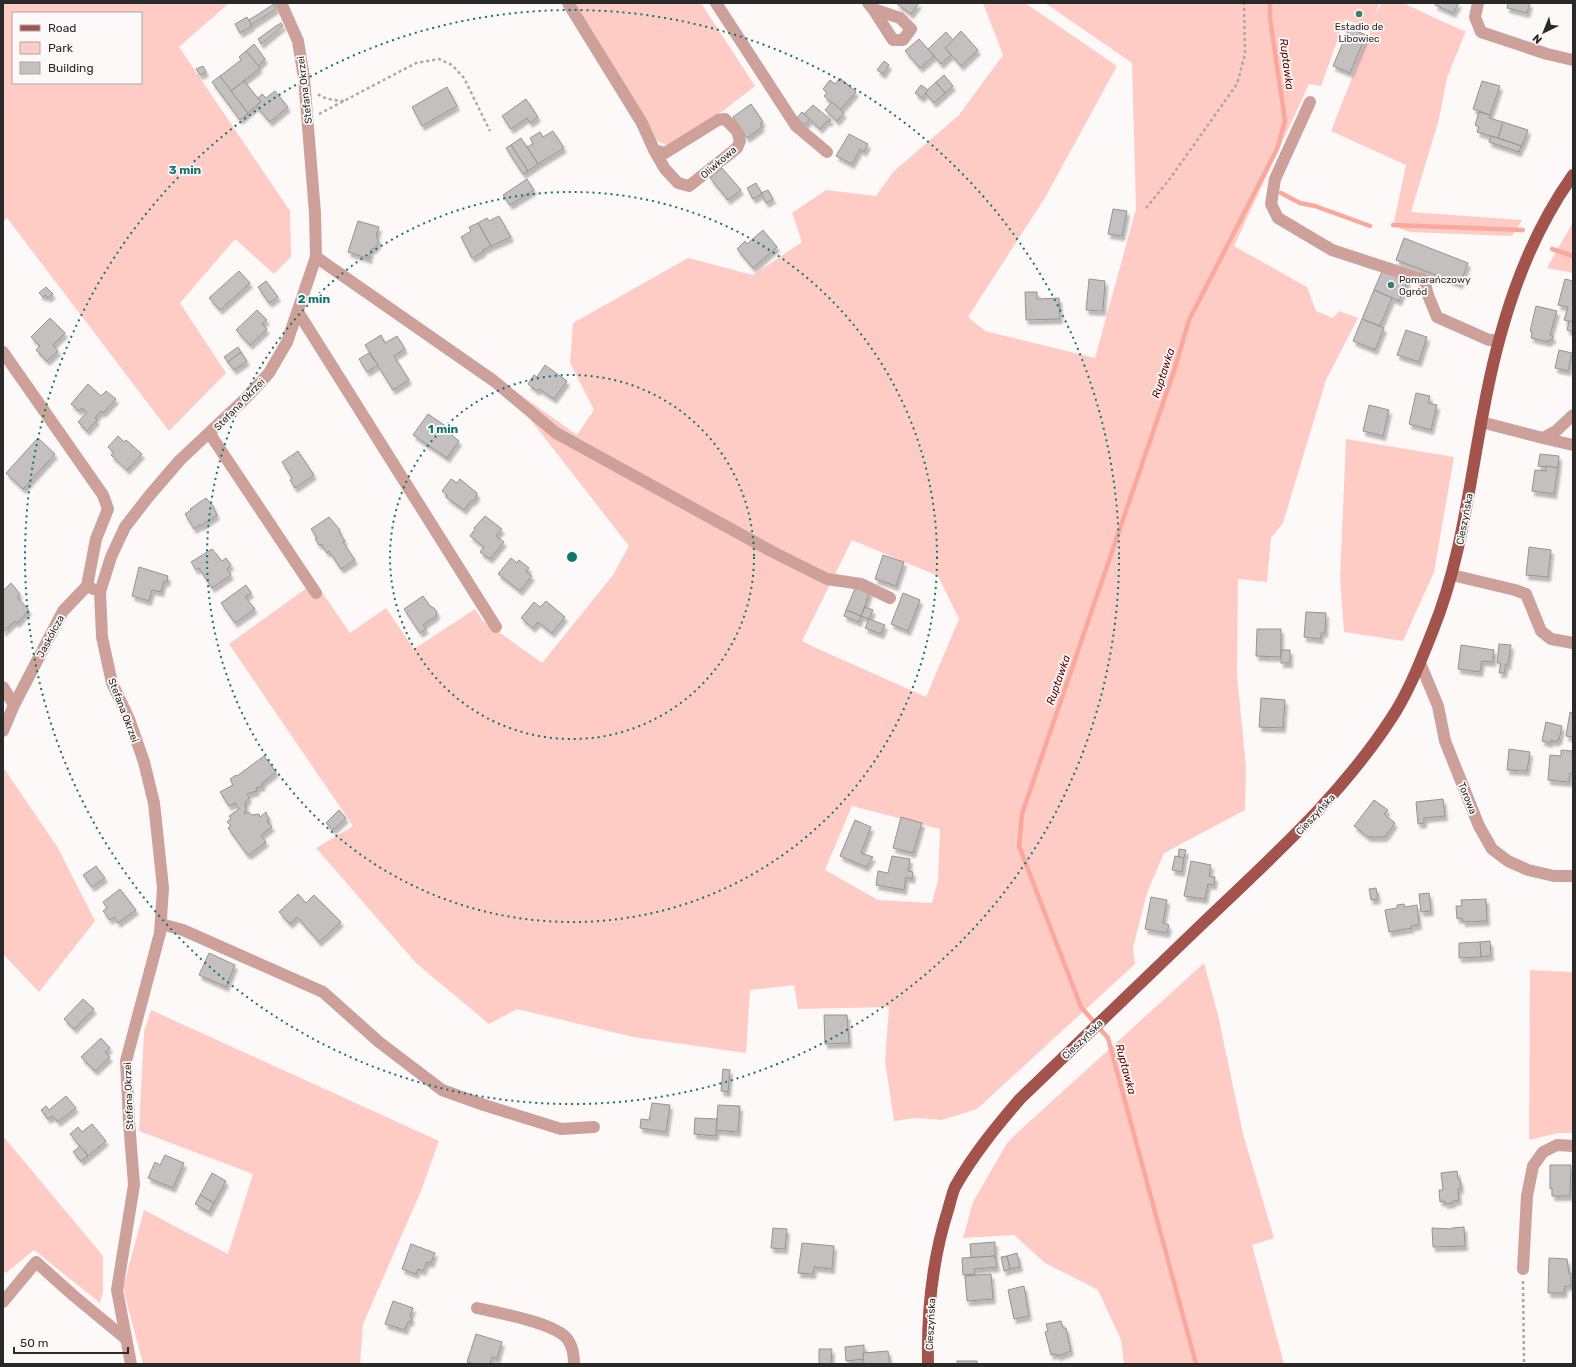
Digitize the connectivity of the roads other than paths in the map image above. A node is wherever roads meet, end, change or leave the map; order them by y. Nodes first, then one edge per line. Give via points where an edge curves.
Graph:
1 (281, 3) edge
2 (568, 3) edge
3 (716, 3) edge
4 (1478, 3) edge
5 (1573, 60) edge
6 (1310, 102) dead end
7 (654, 150) junction
8 (827, 152) dead end
9 (1573, 175) edge
10 (316, 257) junction
11 (298, 312) junction
12 (1498, 340) junction
13 (3, 352) edge
14 (1573, 415) edge
15 (1481, 422) junction
16 (210, 434) junction
17 (1543, 438) junction
18 (1573, 445) edge
19 (1452, 575) junction
20 (87, 586) junction
21 (100, 592) junction
22 (316, 593) dead end
23 (890, 598) dead end
24 (496, 627) dead end
25 (1573, 643) edge
26 (1420, 662) junction
27 (3, 687) edge
28 (14, 705) junction
29 (3, 731) edge
30 (1573, 876) edge
31 (161, 924) junction
32 (594, 1127) dead end
33 (1573, 1146) edge
34 (1523, 1269) road end
35 (3, 1302) edge
36 (477, 1308) dead end
37 (126, 1339) junction
38 (131, 1364) edge
39 (574, 1364) edge
40 (928, 1364) edge

1 - 10 street, Stefana Okrzei via 298,41 308,120
2 - 7 street, Oliwkowa via 642,123
3 - 8 street via 796,126
4 - 5 street via 1475,17 1482,32
6 - 12 street via 1276,179 1271,204 1278,218 1332,250 1424,280 1437,317 1489,340
7 - 7 street, Oliwkowa via 678,184 689,186 737,148 740,141 737,131 725,119 718,120 665,154
9 - 12 main road, Cieszyńska via 1528,255
10 - 11 street, Stefana Okrzei
10 - 23 street via 494,381 556,433 827,579 861,584
11 - 16 street, Stefana Okrzei via 287,342 269,373
11 - 24 street
12 - 15 main road, Cieszyńska
13 - 20 street via 103,495 108,509 96,539
14 - 17 street via 1556,431
15 - 17 street
15 - 19 main road, Cieszyńska
16 - 21 street, Stefana Okrzei via 180,460 125,527 111,557
16 - 22 street
17 - 18 street
19 - 25 street via 1526,594 1541,631 1551,639
19 - 26 main road, Cieszyńska
20 - 21 street
20 - 28 street, Jaskółcza via 63,610
21 - 31 street, Stefana Okrzei via 102,637 112,683 129,719 154,802 163,888
26 - 30 street, Torowa via 1438,706 1445,741 1479,826 1492,850 1528,870 1554,876
26 - 40 main road, Cieszyńska via 1388,723 1366,755 1326,803 1280,851 1020,1099 973,1157 955,1189 934,1266
27 - 28 street
28 - 29 street, Jaskółcza
31 - 32 street via 183,930 323,992 379,1042 442,1090 561,1129
31 - 37 street, Stefana Okrzei via 126,1061 134,1185 116,1290
33 - 34 street via 1557,1145 1543,1152 1533,1166 1527,1196
35 - 37 street via 36,1262
36 - 39 street via 547,1325 568,1340
37 - 38 street, Stefana Okrzei

